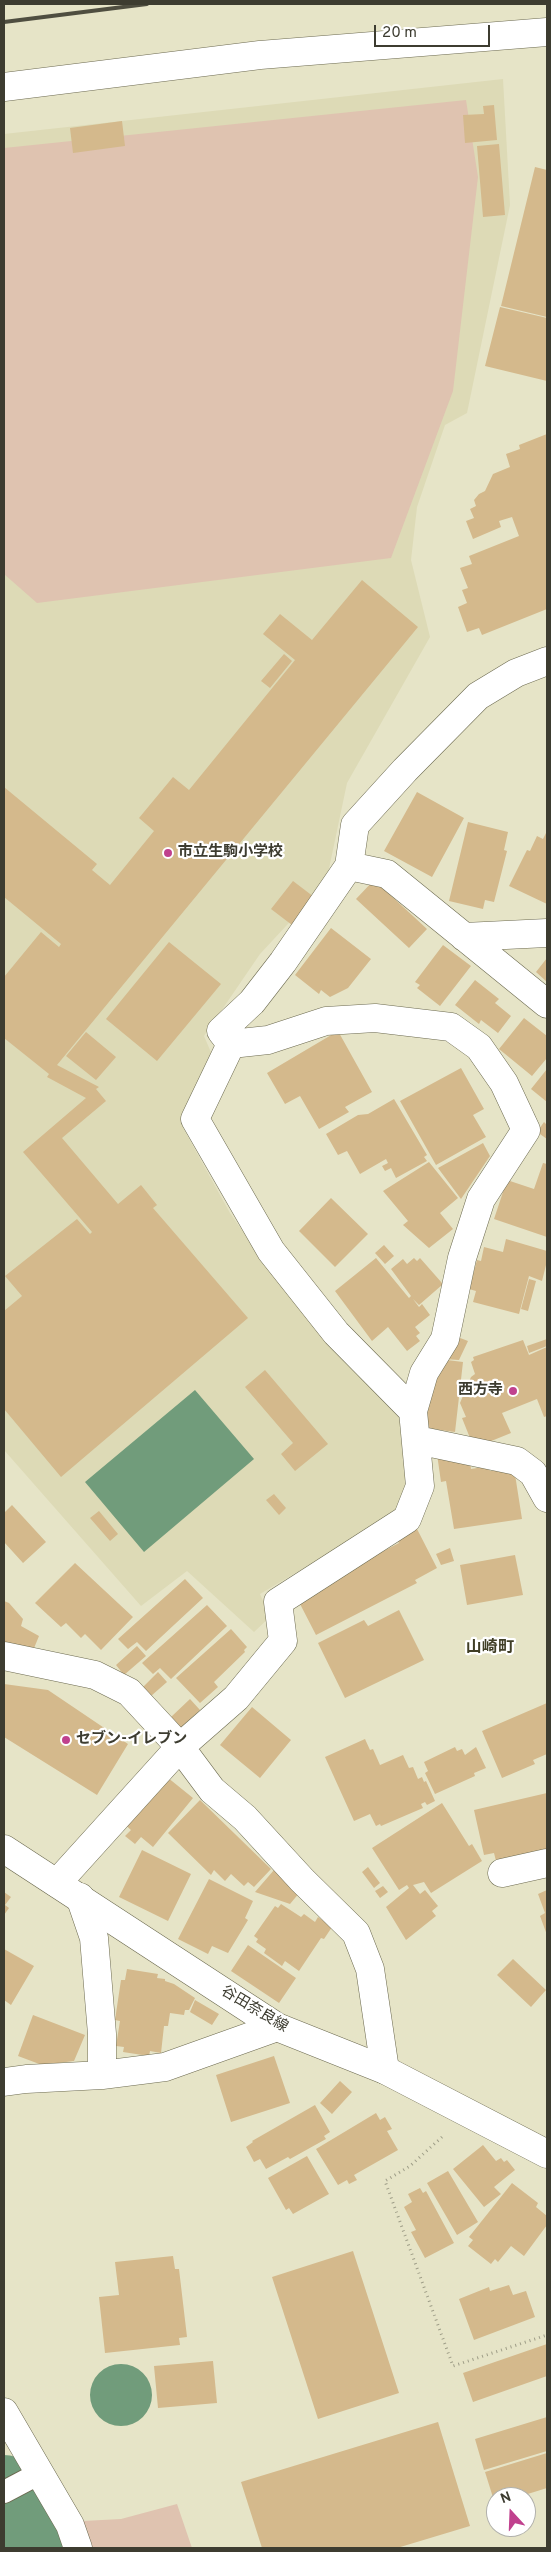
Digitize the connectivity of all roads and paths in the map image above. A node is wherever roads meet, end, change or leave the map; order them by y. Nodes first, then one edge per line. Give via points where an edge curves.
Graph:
1 (547, 32) edge
2 (4, 87) edge
3 (547, 661) edge
4 (349, 866) junction
5 (547, 933) edge
6 (464, 936) junction
7 (547, 1004) edge
8 (231, 1044) junction
9 (413, 1411) junction
10 (417, 1440) junction
11 (547, 1498) edge
12 (4, 1656) edge
13 (180, 1747) junction
14 (4, 1849) edge
15 (547, 1863) edge
16 (502, 1873) dead end
17 (57, 1882) junction
18 (80, 1897) junction
19 (277, 2027) junction
20 (385, 2070) junction
21 (102, 2075) junction
22 (4, 2082) edge
23 (469, 2114) junction
24 (547, 2154) edge
25 (547, 2335) edge
26 (4, 2412) edge
27 (40, 2473) junction
28 (4, 2492) edge
29 (78, 2548) edge

1 - 2 street via 260,55
3 - 4 street via 516,673 478,696 405,770 355,826
4 - 6 street via 387,874
4 - 8 street via 257,995 221,1031
5 - 6 street
6 - 7 street
8 - 9 street via 195,1120 272,1251 336,1333
8 - 9 street via 268,1040 326,1021 375,1018 450,1027 479,1047 504,1083 526,1130 481,1199 462,1258 445,1339 424,1373
9 - 10 street
10 - 11 street via 517,1461 533,1473
10 - 13 street via 420,1486 407,1519 278,1602 284,1641 236,1698
12 - 13 street via 104,1679 129,1692
13 - 17 street
13 - 20 street via 212,1790 245,1818 356,1933 370,1969
14 - 17 street, 谷田奈良線
15 - 16 street
17 - 18 street, 谷田奈良線
18 - 19 street, 谷田奈良線
18 - 21 street via 94,1938
19 - 20 street, 谷田奈良線
19 - 21 street via 165,2067
20 - 23 street, 谷田奈良線
21 - 22 street
23 - 24 street, 谷田奈良線
23 - 25 path via 410,2166 385,2180 454,2366
26 - 27 street
27 - 28 lane
27 - 29 street via 70,2525

